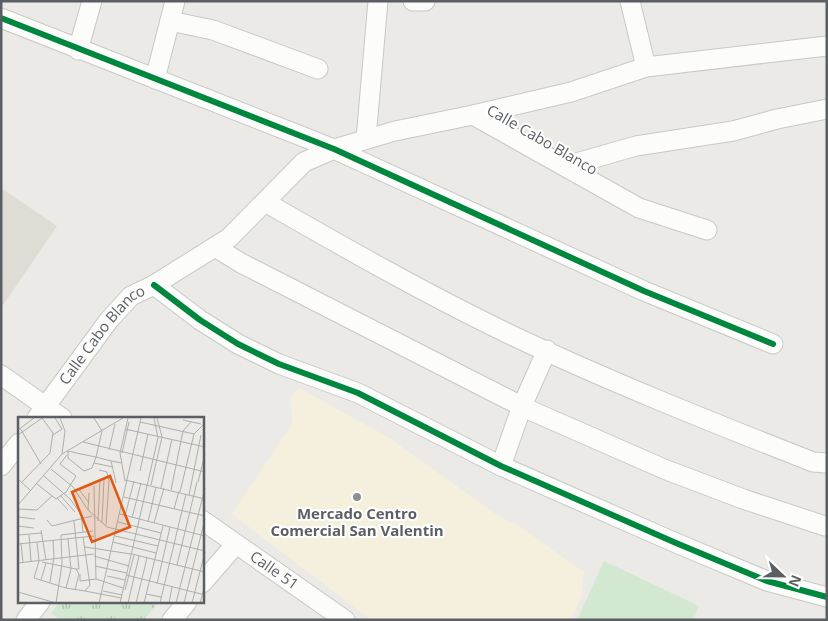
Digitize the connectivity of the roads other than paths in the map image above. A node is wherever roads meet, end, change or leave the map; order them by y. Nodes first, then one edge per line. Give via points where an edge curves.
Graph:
1 (92, 1) edge
2 (175, 1) edge
3 (378, 1) edge
4 (413, 1) edge
5 (426, 1) edge
6 (630, 1) edge
7 (1, 18) edge
8 (170, 22) junction
9 (827, 46) edge
10 (78, 50) junction
11 (646, 67) junction
12 (318, 69) dead end
13 (155, 79) junction
14 (827, 110) edge
15 (473, 115) junction
16 (366, 139) junction
17 (334, 149) junction
18 (566, 166) junction
19 (265, 202) junction
20 (707, 230) dead end
21 (215, 247) junction
22 (154, 285) junction
23 (773, 344) dead end
24 (546, 350) junction
25 (1, 376) edge
26 (522, 406) junction
27 (41, 412) edge
28 (58, 417) edge
29 (18, 444) edge
30 (827, 463) edge
31 (1, 466) edge
32 (501, 466) junction
33 (204, 521) edge
34 (825, 526) dead end
35 (236, 544) junction
36 (204, 581) edge
37 (827, 597) edge
38 (38, 604) edge
39 (26, 620) edge
40 (345, 620) edge

1 - 10 street
2 - 8 street
3 - 16 street
4 - 5 street
6 - 11 street
7 - 10 street
8 - 12 street via 213,30
8 - 13 street
9 - 11 street
10 - 13 street
11 - 15 street via 571,92
13 - 17 street
14 - 18 street via 733,131 636,146
15 - 16 street, Calle Cabo Blanco
15 - 18 street, Calle Cabo Blanco
16 - 17 street, Calle Cabo Blanco
17 - 19 street, Calle Cabo Blanco via 304,162
17 - 23 street via 644,291
18 - 20 street, Calle Cabo Blanco via 639,208
19 - 21 street, Calle Cabo Blanco via 229,238
19 - 24 street via 443,301
21 - 22 street, Calle Cabo Blanco
21 - 26 street via 404,348
22 - 27 street, Calle Cabo Blanco via 131,296 109,320
22 - 32 street via 238,344 279,364 358,393
24 - 26 street
24 - 30 street via 678,409 813,462
25 - 27 street
26 - 32 street
26 - 34 street via 664,469
27 - 28 street
29 - 31 street
32 - 37 street via 767,581
33 - 35 street, Calle 51
35 - 36 street
35 - 40 street, Calle 51
38 - 39 street

